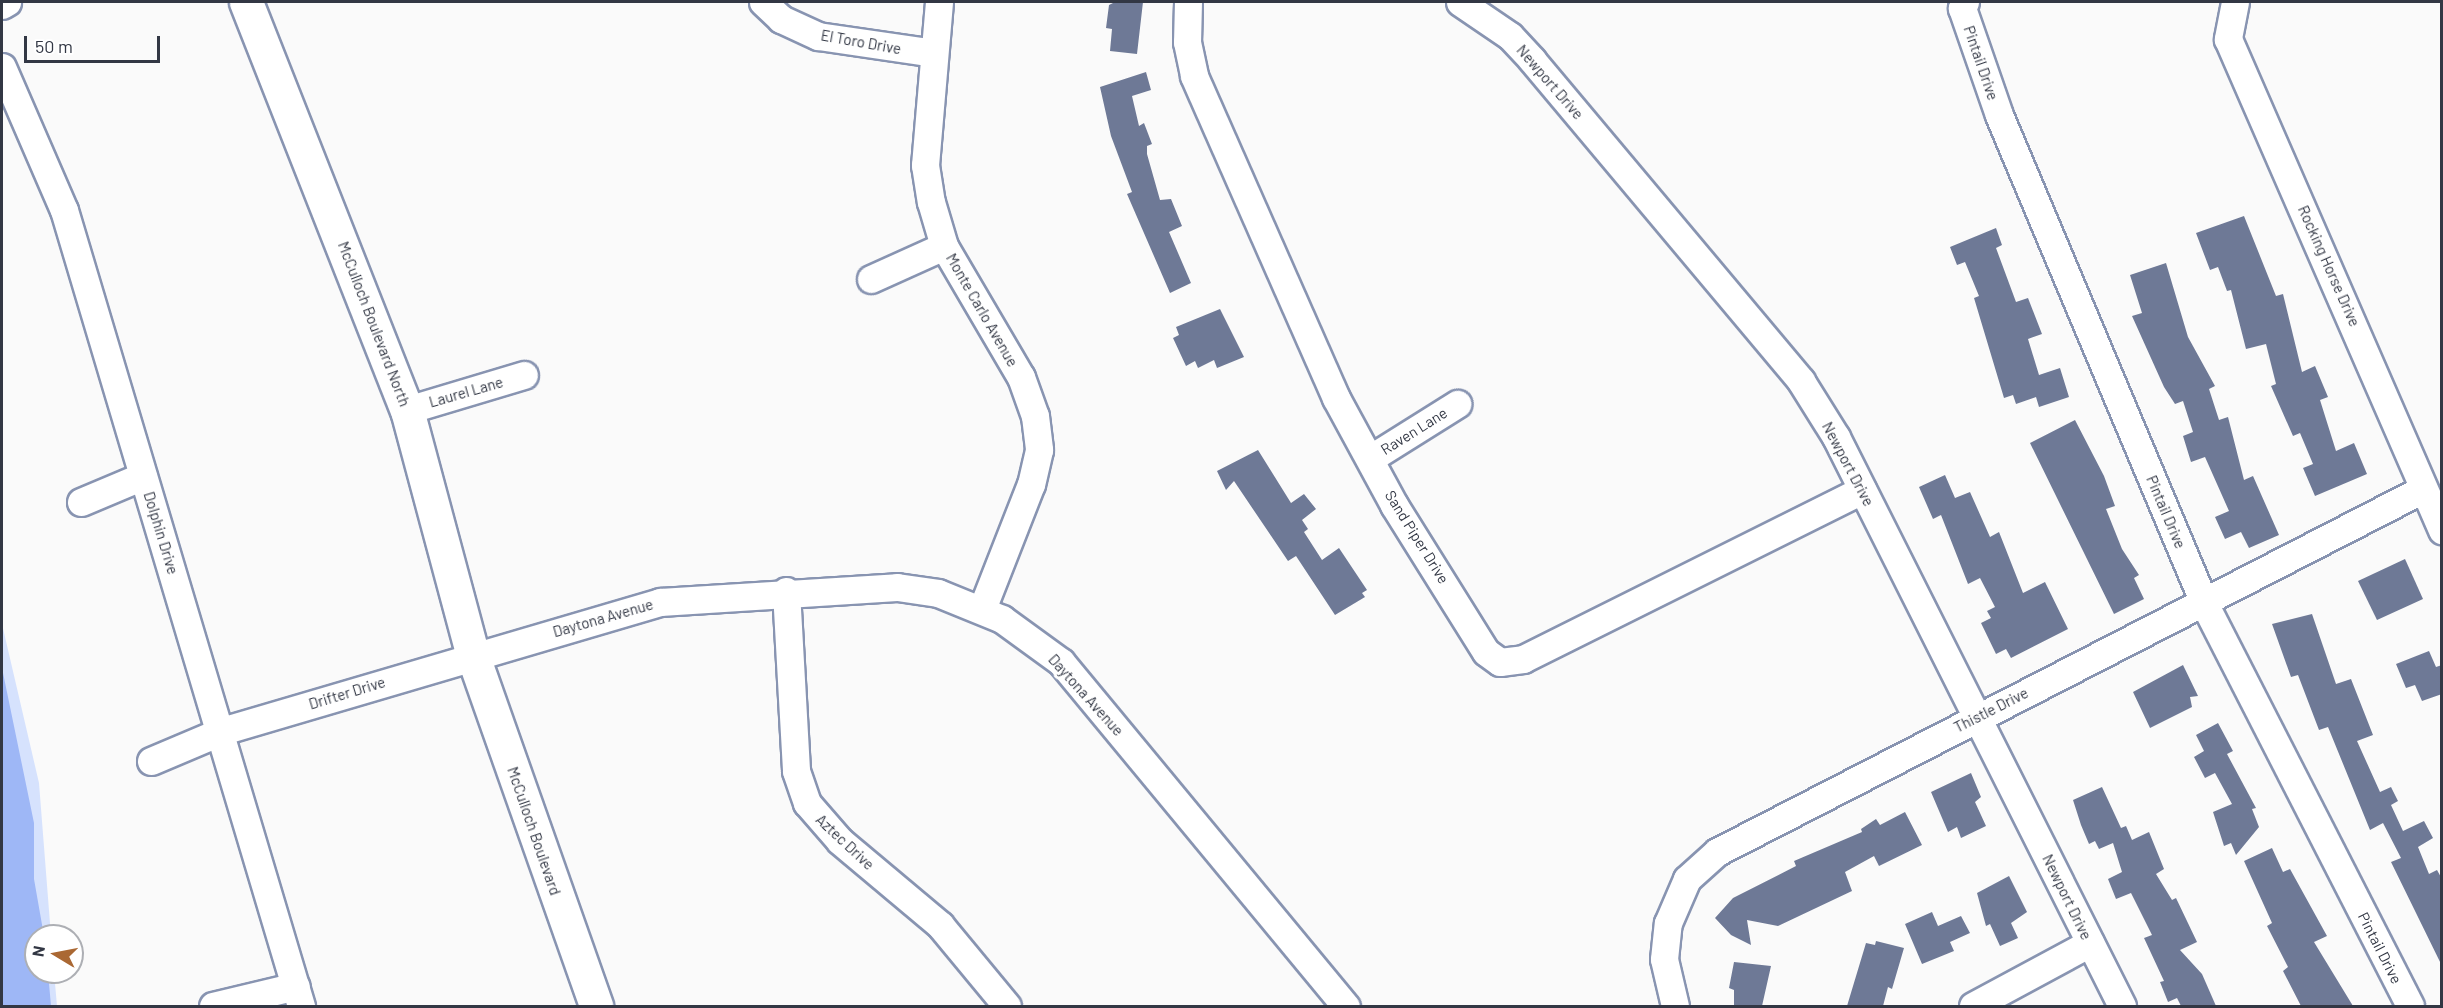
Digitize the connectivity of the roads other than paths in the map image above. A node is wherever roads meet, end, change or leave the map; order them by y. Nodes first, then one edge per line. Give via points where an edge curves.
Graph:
1 (7, 2) edge
2 (246, 2) edge
3 (763, 2) edge
4 (939, 2) edge
5 (1188, 2) edge
6 (1460, 2) edge
7 (2235, 2) edge
8 (1957, 4) edge
9 (2, 5) edge
10 (934, 53) junction
11 (2, 68) edge
12 (944, 246) junction
13 (871, 279) dead end
14 (524, 375) dead end
15 (1457, 404) dead end
16 (408, 410) junction
17 (1371, 458) junction
18 (143, 476) junction
19 (1862, 490) junction
20 (2421, 490) junction
21 (81, 501) dead end
22 (2442, 530) edge
23 (786, 591) junction
24 (2205, 605) junction
25 (982, 609) junction
26 (473, 656) junction
27 (1976, 717) junction
28 (222, 731) junction
29 (151, 761) dead end
30 (2090, 943) junction
31 (298, 996) edge
32 (213, 1006) edge
33 (596, 1006) edge
34 (1006, 1006) edge
35 (1346, 1006) edge
36 (1675, 1006) edge
37 (1973, 1006) edge
38 (2122, 1006) edge
39 (2410, 1006) edge

1 - 9 street
2 - 16 main road, McCulloch Boulevard North
3 - 10 street, El Toro Drive via 781,19 818,36
4 - 10 street, Monte Carlo Avenue
5 - 17 street, Sand Piper Drive via 1187,42 1194,76 1312,346
6 - 19 street, Newport Drive via 1510,36 1738,300 1801,381
7 - 20 street, Rocking Horse Drive via 2228,39 2372,362
8 - 24 street, Pintail Drive via 1999,115
10 - 12 street, Monte Carlo Avenue via 925,165
11 - 18 street, Dolphin Drive via 64,210
12 - 13 street
12 - 25 street, Monte Carlo Avenue via 1021,377 1035,416 1039,450 1031,484
14 - 16 street, Laurel Lane
15 - 17 street, Raven Lane
16 - 26 main road, McCulloch Boulevard North
17 - 19 street, Sand Piper Drive via 1394,505 1486,652 1509,662 1523,659
18 - 21 street
18 - 28 street, Dolphin Drive
19 - 27 street, Newport Drive
20 - 22 street, Rocking Horse Drive
20 - 24 street, Thistle Drive
23 - 25 street, Daytona Avenue via 897,587 938,593
23 - 26 street, Daytona Avenue via 660,602
23 - 34 street, Aztec Drive via 796,771 807,803 840,841 940,925
24 - 27 street, Thistle Drive
24 - 39 street, Pintail Drive
25 - 35 street, Daytona Avenue via 1061,662
26 - 28 street, Drifter Drive
26 - 33 main road, McCulloch Boulevard
27 - 30 street, Newport Drive
27 - 36 street, Thistle Drive via 1702,864 1682,888 1668,923 1664,959
28 - 29 street, Drifter Drive
28 - 31 street, Dolphin Drive
30 - 37 street
30 - 38 street, Newport Drive
31 - 32 street

